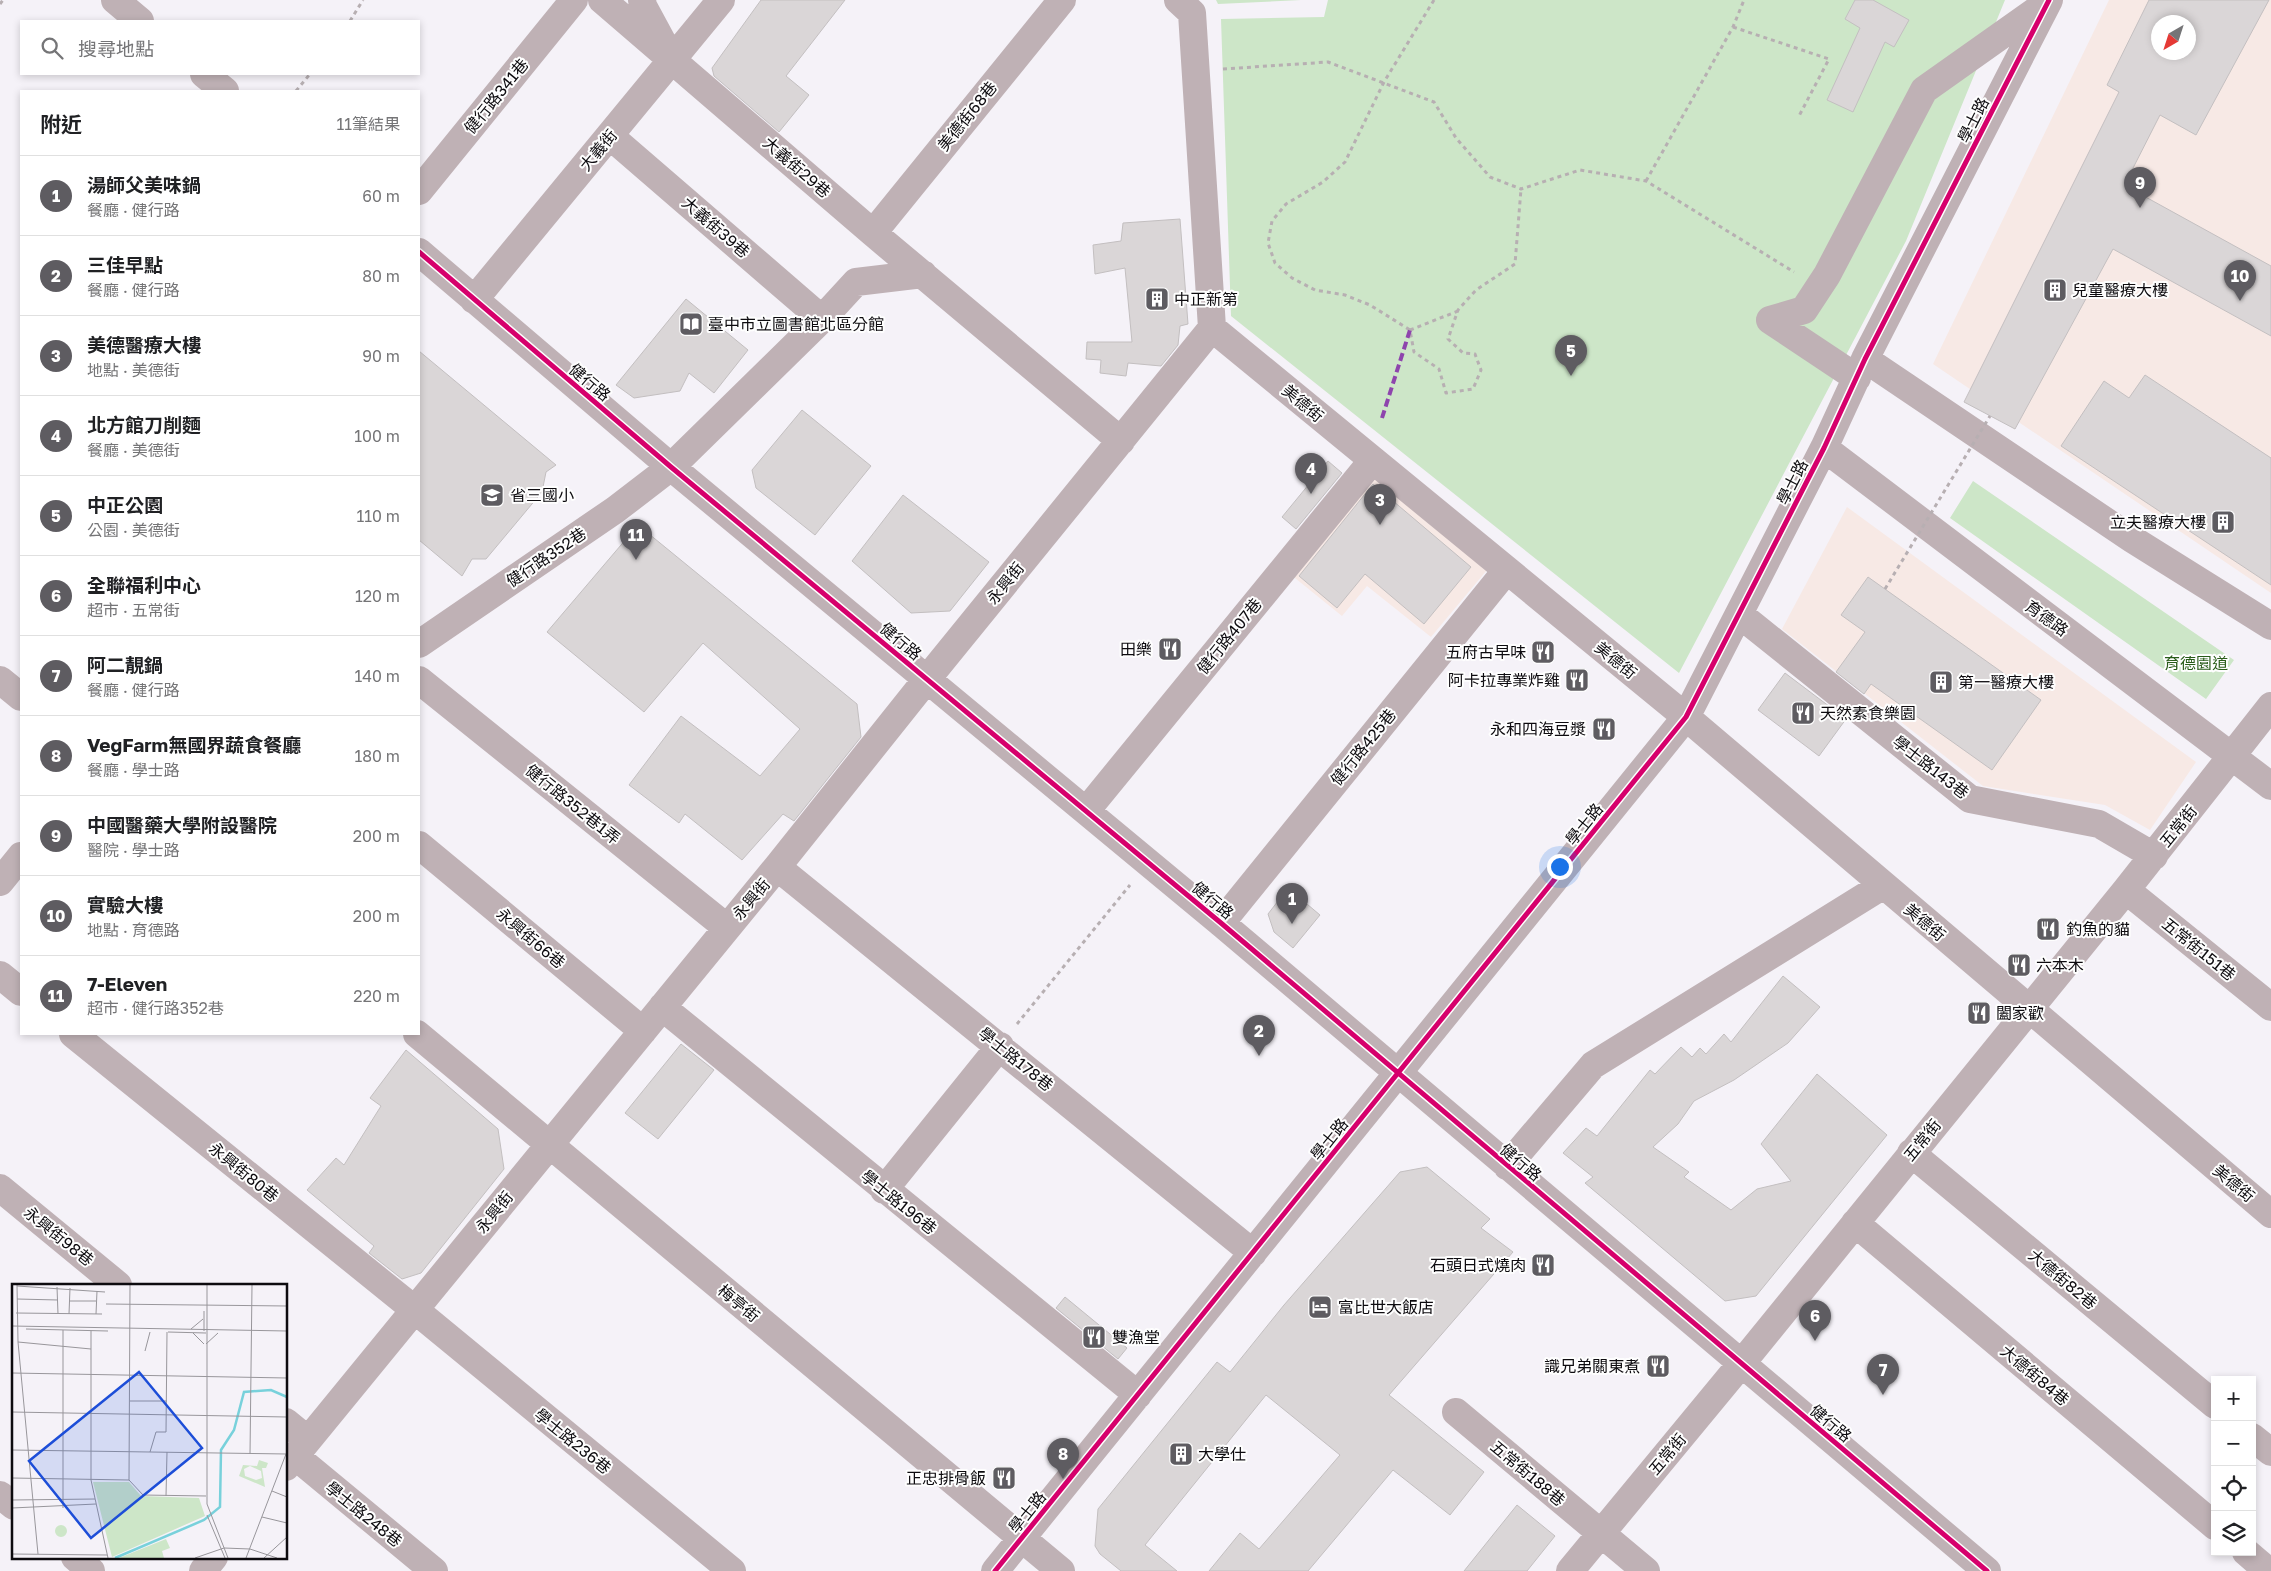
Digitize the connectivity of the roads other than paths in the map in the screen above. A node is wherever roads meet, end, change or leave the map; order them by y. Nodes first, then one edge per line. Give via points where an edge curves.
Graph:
1 (115, 0) edge
2 (574, 0) edge
3 (602, 0) edge
4 (642, 0) edge
5 (721, 0) edge
6 (1062, 0) edge
7 (1178, 0) edge
8 (2048, 2) edge
9 (139, 20) edge
10 (672, 59) junction
11 (205, 75) edge
12 (224, 90) edge
13 (610, 136) junction
14 (420, 190) edge
15 (873, 232) junction
16 (420, 253) edge
17 (924, 274) junction
18 (474, 300) junction
19 (822, 318) junction
20 (1212, 328) junction
21 (1861, 369) junction
22 (1121, 441) junction
23 (1824, 448) junction
24 (1372, 460) junction
25 (671, 467) junction
26 (1506, 571) junction
27 (1739, 614) junction
28 (2271, 626) edge
29 (420, 643) edge
30 (927, 679) junction
31 (0, 680) edge
32 (420, 681) edge
33 (20, 696) edge
34 (2271, 706) edge
35 (1686, 717) junction
36 (2234, 756) junction
37 (2271, 786) edge
38 (1086, 811) junction
39 (420, 846) edge
40 (2154, 856) junction
41 (20, 857) edge
42 (778, 867) junction
43 (0, 882) edge
44 (1882, 886) junction
45 (2126, 890) junction
46 (1221, 923) junction
47 (726, 927) junction
48 (0, 975) edge
49 (20, 991) edge
50 (662, 1007) junction
51 (2271, 1007) edge
52 (2029, 1009) junction
53 (643, 1031) junction
54 (73, 1035) edge
55 (419, 1035) edge
56 (1000, 1046) junction
57 (1399, 1073) junction
58 (549, 1145) junction
59 (1910, 1154) junction
60 (1507, 1166) junction
61 (0, 1188) edge
62 (884, 1190) junction
63 (2271, 1214) edge
64 (1855, 1223) junction
65 (1253, 1253) junction
66 (117, 1284) edge
67 (415, 1310) junction
68 (1741, 1364) junction
69 (1138, 1395) junction
70 (2211, 1403) edge
71 (1456, 1412) dead end
72 (288, 1428) edge
73 (2256, 1439) edge
74 (2271, 1452) edge
75 (296, 1454) edge
76 (0, 1495) edge
77 (12, 1504) edge
78 (2211, 1523) edge
79 (1601, 1534) junction
80 (1022, 1538) junction
81 (2251, 1556) edge
82 (76, 1558) edge
83 (213, 1558) edge
84 (2269, 1570) edge
85 (91, 1571) edge
86 (204, 1571) edge
87 (434, 1571) edge
88 (732, 1571) edge
89 (994, 1571) edge
90 (1061, 1571) edge
91 (1570, 1571) edge
92 (1646, 1571) edge
93 (1987, 1571) edge

1 - 9 street
2 - 14 street, 健行路341巷
3 - 10 street, 大義街29巷
4 - 10 street
5 - 10 street, 大義街
6 - 15 street, 美德街68巷
7 - 20 street via 1192,13
8 - 21 street, 學士路
8 - 21 street via 1924,90 1827,275 1804,310 1770,320
10 - 13 street, 大義街
10 - 15 street, 大義街29巷
11 - 12 street
13 - 18 street, 大義街
13 - 19 street, 大義街39巷
15 - 17 street, 大義街29巷
16 - 18 street, 健行路
17 - 19 street via 856,282
17 - 22 street, 大義街29巷
18 - 25 street, 健行路
19 - 25 street
20 - 22 street, 永興街
20 - 24 street, 美德街
21 - 23 street, 學士路
21 - 28 street
22 - 30 street, 永興街
23 - 27 street, 學士路
23 - 36 street, 育德路
24 - 26 street, 美德街
24 - 38 street, 健行路407巷
25 - 29 street, 健行路352巷 via 616,510
25 - 30 street, 健行路
26 - 35 street, 美德街
26 - 46 street, 健行路425巷
27 - 35 street, 學士路
27 - 40 street, 學士路143巷 via 1970,798 2099,824
30 - 38 street, 健行路
30 - 42 street, 永興街
31 - 33 street
32 - 47 street, 健行路352巷1弄
34 - 36 street, 五常街
35 - 44 street, 美德街
35 - 57 street, 學士路
36 - 37 street, 育德路
36 - 40 street, 五常街
38 - 46 street, 健行路
39 - 53 street, 永興街66巷
40 - 45 street, 五常街
41 - 43 street
42 - 47 street, 永興街
42 - 56 street, 學士路178巷
44 - 52 street, 美德街
44 - 60 street via 1593,1065
45 - 51 street, 五常街151巷
45 - 52 street, 五常街
46 - 57 street, 健行路
47 - 50 street, 永興街
48 - 49 street
50 - 53 street, 永興街
50 - 62 street, 學士路196巷
52 - 59 street, 五常街
52 - 63 street, 美德街
53 - 58 street, 永興街
54 - 67 street, 永興街80巷
55 - 58 street, 梅亭街
56 - 62 street
56 - 65 street, 學士路178巷
57 - 60 street, 健行路
57 - 65 street, 學士路
58 - 67 street, 永興街
58 - 80 street, 梅亭街
59 - 64 street, 五常街
59 - 70 street, 大德街82巷
60 - 68 street, 健行路
61 - 66 street, 永興街98巷
62 - 69 street, 學士路196巷
64 - 68 street, 五常街
64 - 78 street, 大德街84巷
65 - 69 street, 學士路
67 - 75 street, 永興街
67 - 88 street, 學士路236巷
68 - 79 street, 五常街
68 - 93 street, 健行路
69 - 80 street, 學士路
71 - 79 street, 五常街188巷
72 - 75 street
73 - 74 street
75 - 87 street, 學士路248巷
76 - 77 street
79 - 91 street, 五常街
79 - 92 street, 五常街188巷
80 - 89 street, 學士路
80 - 90 street, 梅亭街
81 - 84 street
82 - 85 street
83 - 86 street

